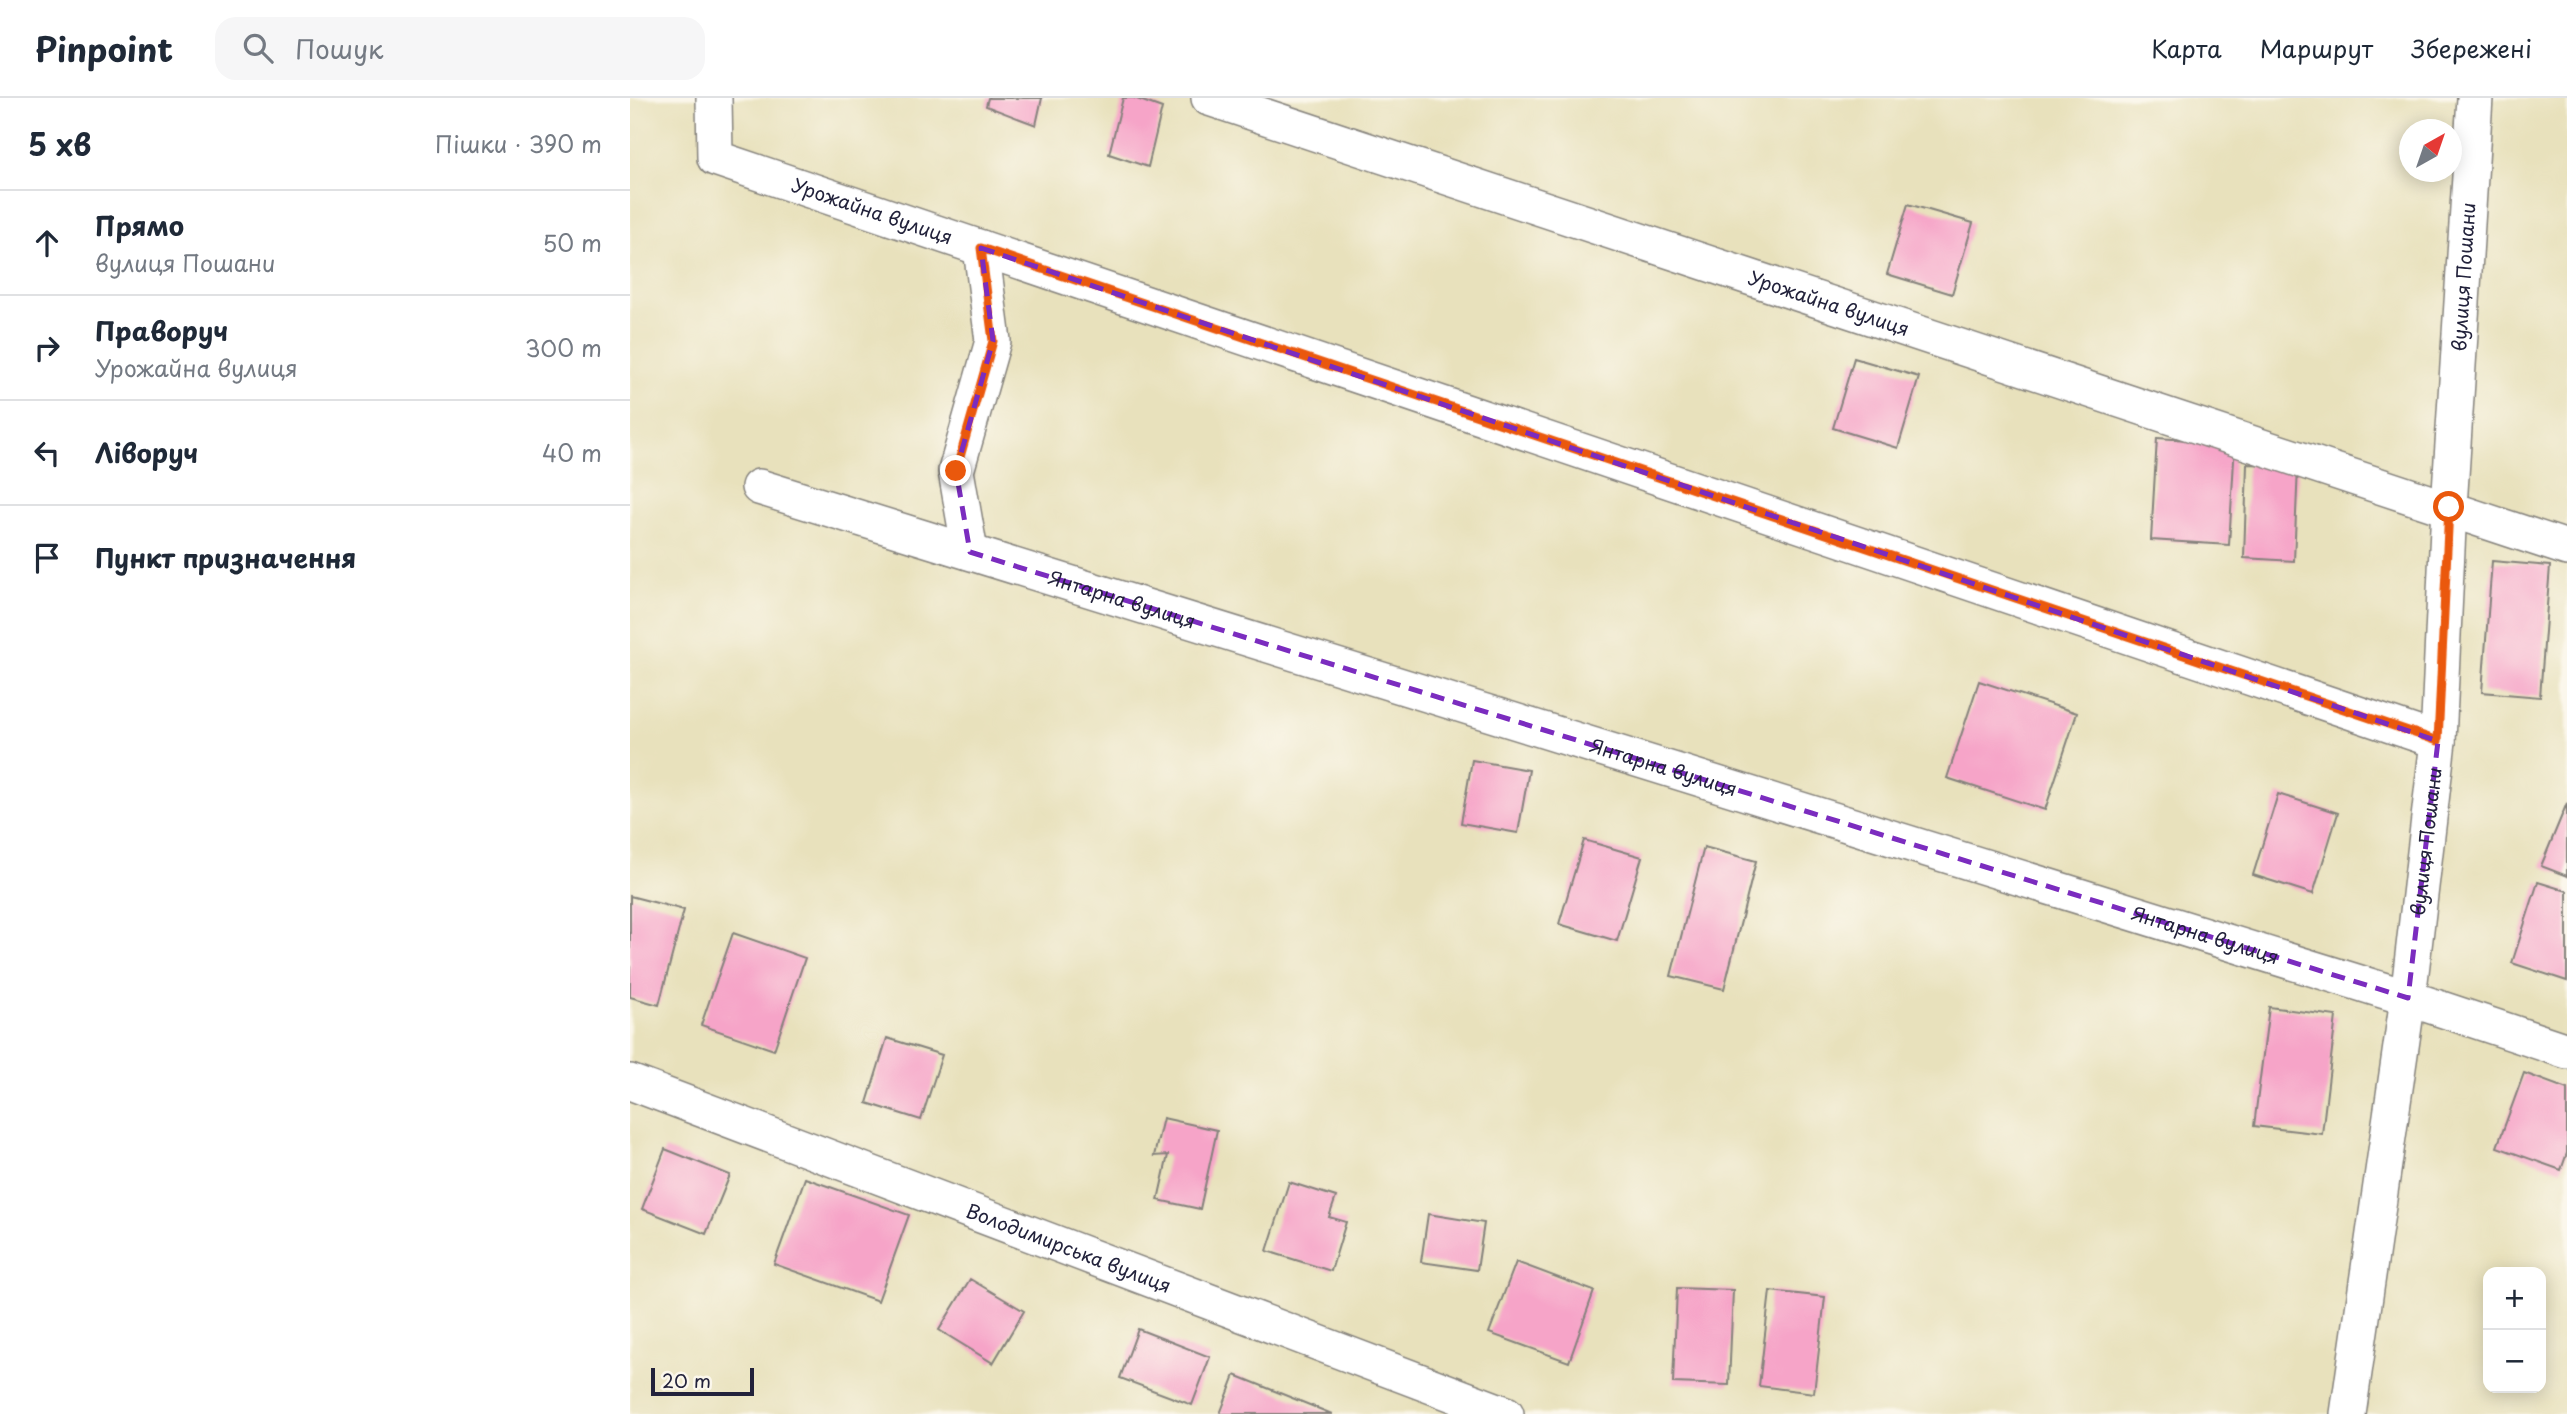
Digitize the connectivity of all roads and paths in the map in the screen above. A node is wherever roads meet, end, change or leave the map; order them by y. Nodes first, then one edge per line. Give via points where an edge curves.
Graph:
1 (714, 98) edge
2 (1209, 98) edge
3 (2474, 98) edge
4 (1262, 107) edge
5 (981, 248) junction
6 (760, 487) dead end
7 (2449, 507) junction
8 (2567, 548) edge
9 (970, 552) junction
10 (2438, 741) junction
11 (2408, 998) junction
12 (2567, 1051) edge
13 (630, 1082) edge
14 (1506, 1414) edge
15 (2348, 1414) edge

1 - 5 street, Урожайна вулиця via 715,158
2 - 4 street, Урожайна вулиця
3 - 7 street, вулиця Пошани
4 - 7 street, Урожайна вулиця
5 - 9 street via 993,341 956,471
5 - 10 street, Урожайна вулиця
6 - 9 street, Янтарна вулиця
7 - 8 street, Урожайна вулиця
7 - 10 street, вулиця Пошани
9 - 11 street, Янтарна вулиця
10 - 11 street, вулиця Пошани
11 - 12 street, Янтарна вулиця
11 - 15 street, вулиця Пошани
13 - 14 street, Володимирська вулиця

